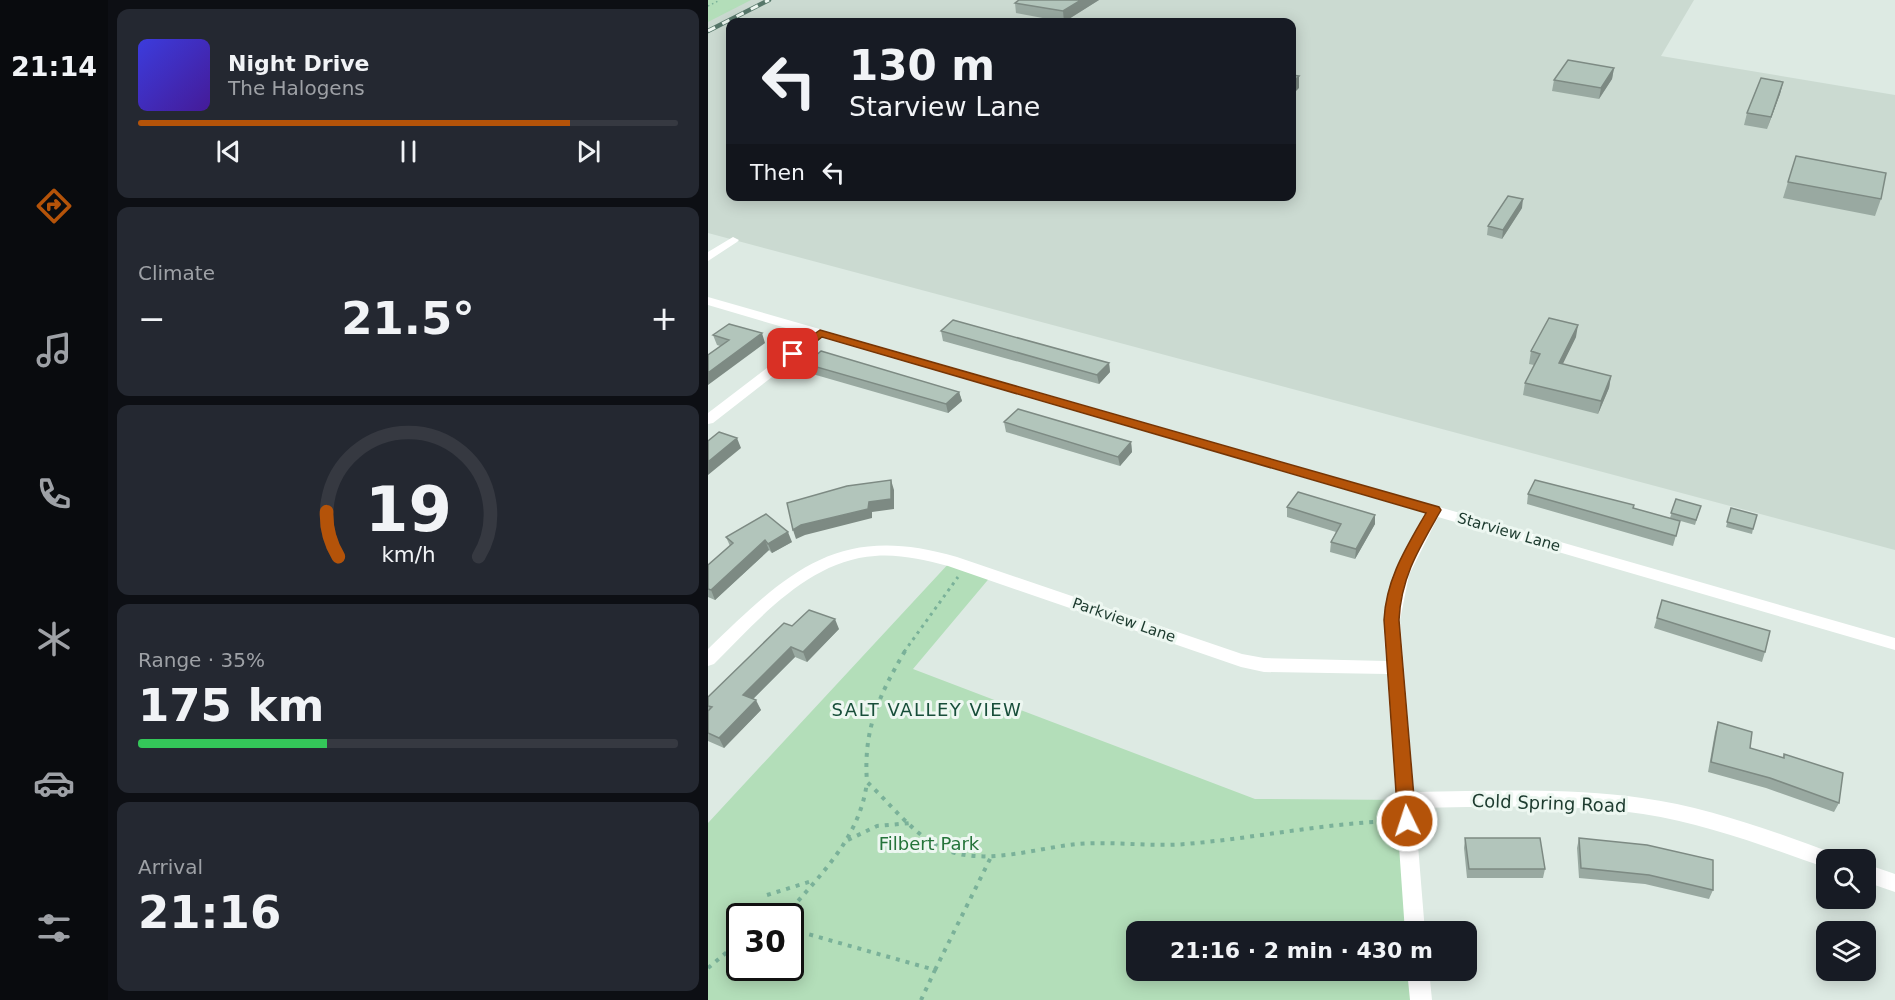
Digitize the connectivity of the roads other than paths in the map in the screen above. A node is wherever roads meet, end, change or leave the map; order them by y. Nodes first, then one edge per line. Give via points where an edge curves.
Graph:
1 (734, 240) dead end
2 (708, 257) edge
3 (708, 301) edge
4 (820, 333) junction
5 (708, 420) edge
6 (1434, 510) junction
7 (1895, 644) edge
8 (708, 659) edge
9 (1395, 668) junction
10 (1405, 800) junction
11 (1816, 856) edge
12 (1876, 876) edge
13 (1895, 883) edge
14 (1414, 921) edge
15 (1419, 981) edge
16 (1420, 1000) edge

1 - 2 street
3 - 4 street, Starview Lane
4 - 5 street
4 - 6 street, Starview Lane
6 - 7 street, Starview Lane
6 - 9 street via 1395,586
8 - 9 street, Parkview Lane via 789,583 818,567 858,553 905,549 926,552 1241,660
9 - 10 street
10 - 11 street, Cold Spring Road via 1591,801 1641,806 1734,827
10 - 14 street
12 - 13 street
15 - 16 street

